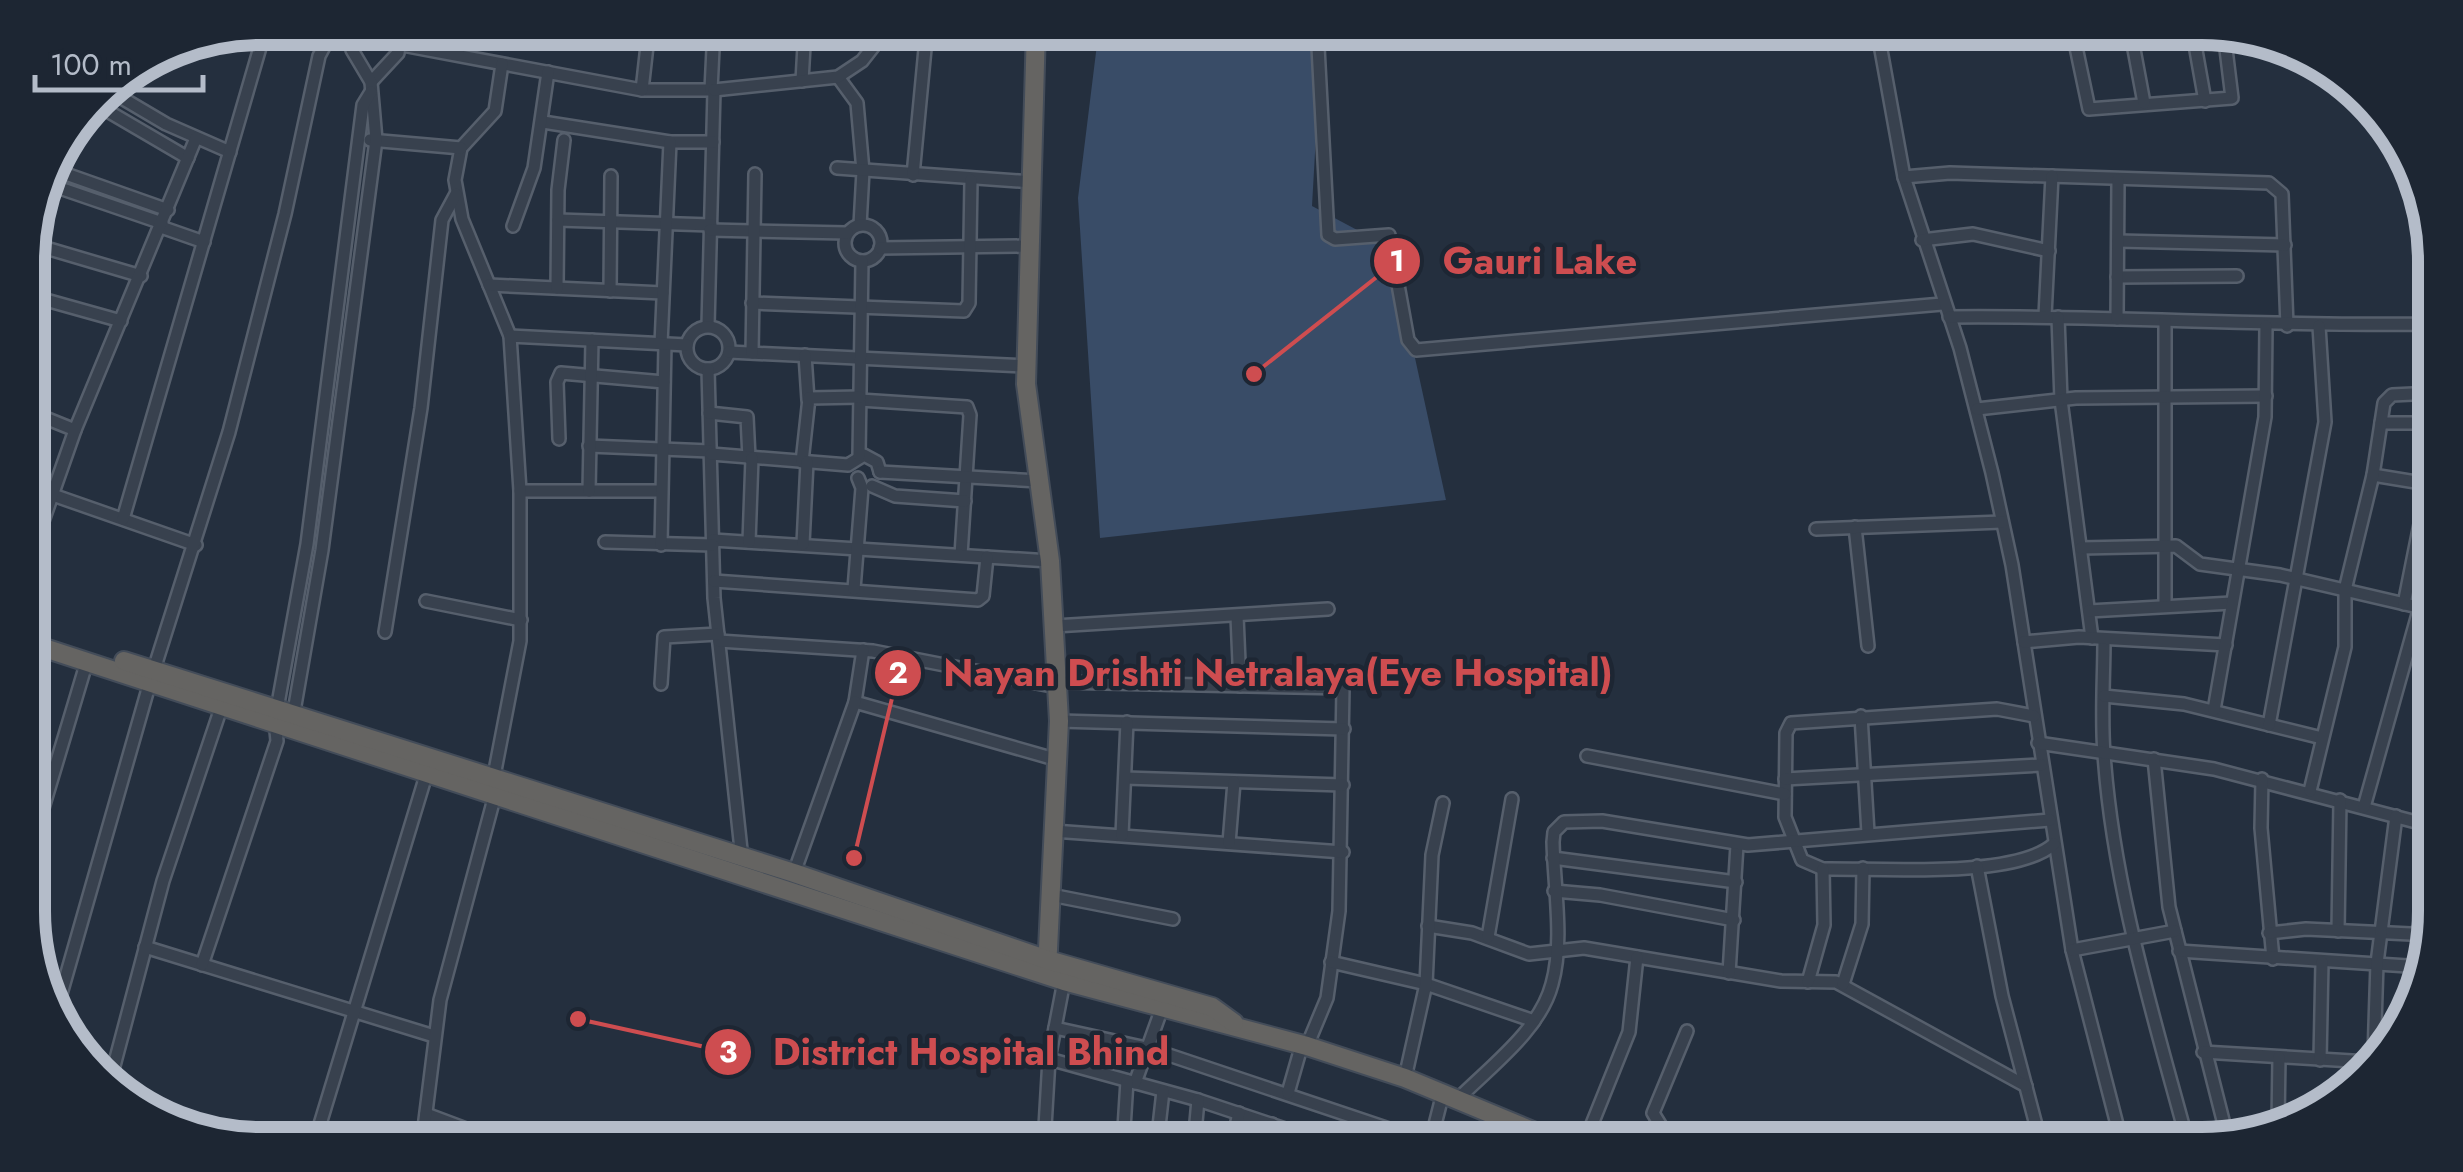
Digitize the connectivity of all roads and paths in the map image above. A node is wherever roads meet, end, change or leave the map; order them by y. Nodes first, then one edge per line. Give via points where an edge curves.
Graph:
1 (262, 45) edge
2 (324, 45) edge
3 (351, 45) edge
4 (402, 45) joint
5 (647, 45) edge
6 (713, 45) edge
7 (804, 45) edge
8 (875, 45) edge
9 (926, 45) edge
10 (1036, 45) edge
11 (1319, 45) edge
12 (1880, 45) edge
13 (2076, 45) edge
14 (2133, 45) edge
15 (2195, 45) edge
16 (2226, 46) edge
17 (502, 64) junction
18 (548, 72) junction
19 (838, 77) junction
20 (802, 81) junction
21 (371, 87) junction
22 (642, 90) junction
23 (712, 90) junction
24 (119, 99) edge
25 (2205, 101) junction
26 (2144, 102) junction
27 (109, 107) edge
28 (142, 120) junction
29 (543, 122) junction
30 (360, 139) junction
31 (376, 140) junction
32 (564, 140) dead end
33 (670, 142) junction
34 (713, 142) junction
35 (460, 148) junction
36 (192, 149) junction
37 (228, 159) junction
38 (837, 168) dead end
39 (863, 170) junction
40 (64, 173) edge
41 (755, 174) dead end
42 (913, 175) junction
43 (611, 176) dead end
44 (2052, 176) junction
45 (1904, 178) junction
46 (971, 180) junction
47 (2118, 180) junction
48 (1032, 182) junction
49 (58, 188) edge
50 (456, 194) junction
51 (168, 210) junction
52 (558, 220) junction
53 (610, 222) junction
54 (162, 225) junction
55 (664, 225) junction
56 (860, 225) junction
57 (512, 226) dead end
58 (711, 228) junction
59 (752, 230) junction
60 (847, 233) junction
61 (1922, 240) junction
62 (2118, 240) junction
63 (204, 242) junction
64 (2285, 245) junction
65 (1027, 246) junction
66 (970, 247) junction
67 (45, 248) edge
68 (880, 248) junction
69 (2049, 250) junction
70 (862, 262) junction
71 (140, 276) junction
72 (2236, 276) dead end
73 (2117, 277) junction
74 (488, 285) junction
75 (557, 288) junction
76 (610, 290) junction
77 (663, 293) junction
78 (45, 300) edge
79 (752, 302) junction
80 (1942, 304) junction
81 (862, 309) junction
82 (1948, 317) junction
83 (2052, 317) junction
84 (2117, 319) junction
85 (121, 321) junction
86 (2164, 321) junction
87 (2418, 324) edge
88 (708, 326) junction
89 (2266, 326) junction
90 (2287, 326) junction
91 (2319, 326) junction
92 (510, 336) junction
93 (592, 340) junction
94 (663, 344) junction
95 (687, 345) junction
96 (730, 352) junction
97 (752, 353) junction
98 (804, 356) junction
99 (861, 358) junction
100 (1026, 366) junction
101 (708, 369) junction
102 (592, 374) junction
103 (664, 382) junction
104 (2418, 395) edge
105 (2266, 396) junction
106 (2166, 397) junction
107 (860, 399) junction
108 (808, 400) junction
109 (2061, 400) junction
110 (1977, 409) junction
111 (710, 413) junction
112 (45, 417) edge
113 (2381, 423) junction
114 (2418, 423) edge
115 (75, 430) junction
116 (558, 438) dead end
117 (589, 446) junction
118 (662, 449) junction
119 (710, 453) junction
120 (751, 458) junction
121 (804, 462) junction
122 (859, 471) junction
123 (880, 472) junction
124 (2372, 475) junction
125 (967, 476) junction
126 (1039, 480) junction
127 (2418, 483) edge
128 (520, 491) junction
129 (589, 491) junction
130 (662, 491) junction
131 (50, 494) junction
132 (965, 501) junction
133 (45, 510) edge
134 (123, 518) junction
135 (2002, 522) junction
136 (1856, 528) junction
137 (1816, 529) dead end
138 (605, 542) dead end
139 (713, 542) junction
140 (749, 542) junction
141 (2418, 542) edge
142 (804, 544) junction
143 (196, 545) junction
144 (662, 545) junction
145 (2166, 545) junction
146 (859, 547) junction
147 (2081, 548) junction
148 (961, 555) junction
149 (987, 557) junction
150 (1050, 562) junction
151 (2238, 570) junction
152 (2294, 578) junction
153 (714, 581) junction
154 (854, 589) junction
155 (2345, 590) junction
156 (426, 600) dead end
157 (2232, 603) junction
158 (2404, 604) junction
159 (2165, 606) junction
160 (2418, 607) edge
161 (1328, 609) dead end
162 (2088, 611) junction
163 (2418, 614) edge
164 (1236, 616) junction
165 (521, 620) junction
166 (1054, 626) junction
167 (385, 632) dead end
168 (45, 636) edge
169 (719, 638) junction
170 (2098, 638) junction
171 (2024, 642) junction
172 (2226, 645) junction
173 (1868, 646) dead end
174 (45, 648) edge
175 (864, 650) junction
176 (86, 661) junction
177 (152, 676) junction
178 (661, 684) dead end
179 (1057, 685) junction
180 (1240, 686) junction
181 (2104, 696) junction
182 (855, 702) junction
183 (222, 705) junction
184 (2214, 710) junction
185 (284, 716) junction
186 (1861, 716) junction
187 (2034, 716) junction
188 (1059, 721) junction
189 (1127, 722) junction
190 (2269, 725) junction
191 (1344, 729) junction
192 (2322, 738) junction
193 (2038, 743) junction
194 (2104, 752) junction
195 (1586, 756) dead end
196 (2154, 759) junction
197 (1058, 760) junction
198 (2041, 764) junction
199 (427, 772) junction
200 (1865, 775) junction
201 (1125, 778) junction
202 (1786, 779) junction
203 (2262, 779) junction
204 (1234, 782) junction
205 (1343, 785) junction
206 (493, 788) junction
207 (2310, 791) junction
208 (1785, 794) junction
209 (1512, 800) dead end
210 (2340, 800) junction
211 (1443, 803) dead end
212 (45, 804) edge
213 (2364, 807) junction
214 (2396, 816) junction
215 (2050, 820) junction
216 (2418, 822) edge
217 (1053, 831) junction
218 (1868, 833) junction
219 (1122, 835) junction
220 (1792, 838) junction
221 (1230, 843) junction
222 (1736, 844) junction
223 (2054, 844) junction
224 (1343, 852) junction
225 (742, 856) junction
226 (1553, 858) junction
227 (1977, 866) junction
228 (1824, 868) junction
229 (1862, 868) junction
230 (794, 873) junction
231 (744, 876) junction
232 (1736, 882) junction
233 (1554, 891) junction
234 (1051, 895) junction
235 (1174, 919) dead end
236 (1734, 920) junction
237 (1428, 926) junction
238 (2174, 930) junction
239 (2417, 930) edge
240 (2338, 931) junction
241 (2270, 933) junction
242 (2381, 933) junction
243 (2135, 937) junction
244 (1488, 938) junction
245 (145, 947) junction
246 (2072, 950) junction
247 (2179, 950) junction
248 (1555, 952) junction
249 (1637, 957) junction
250 (2273, 959) junction
251 (1331, 962) junction
252 (2322, 962) junction
253 (2377, 963) junction
254 (202, 964) junction
255 (2411, 966) edge
256 (1053, 972) junction
257 (1729, 972) junction
258 (1808, 982) junction
259 (1426, 984) junction
260 (1843, 984) junction
261 (61, 993) edge
262 (1162, 1008) junction
263 (354, 1014) junction
264 (1534, 1021) junction
265 (1234, 1024) junction
266 (1055, 1028) junction
267 (1687, 1032) dead end
268 (434, 1036) junction
269 (2375, 1040) edge
270 (1304, 1045) junction
271 (1151, 1049) junction
272 (2203, 1052) junction
273 (2279, 1057) junction
274 (1049, 1058) junction
275 (2320, 1060) junction
276 (2353, 1064) edge
277 (113, 1068) edge
278 (1404, 1078) junction
279 (1131, 1082) junction
280 (2026, 1086) junction
281 (1162, 1090) junction
282 (1288, 1094) junction
283 (1451, 1096) junction
284 (1198, 1100) junction
285 (1238, 1113) junction
286 (2278, 1113) edge
287 (426, 1114) junction
288 (1272, 1124) junction
289 (2224, 1126) edge
290 (320, 1127) edge
291 (424, 1127) edge
292 (461, 1127) edge
293 (1045, 1127) edge
294 (1125, 1127) edge
295 (1159, 1127) edge
296 (1196, 1127) edge
297 (1235, 1127) edge
298 (1271, 1127) edge
299 (1279, 1127) edge
300 (1384, 1127) edge
301 (1437, 1127) edge
302 (1524, 1127) edge
303 (1591, 1127) edge
304 (1661, 1127) edge
305 (2037, 1127) edge
306 (2118, 1127) edge
307 (2184, 1127) edge

1 - 37 street
2 - 143 street
3 - 21 street
4 - 17 street
4 - 21 street
5 - 22 street
6 - 23 street
7 - 20 street
8 - 19 street
9 - 42 street
10 - 48 highway
11 - 80 street via 1328,235 1388,235 1408,340 1416,350
12 - 45 street
13 - 26 street via 2089,109
14 - 26 street
15 - 25 street
16 - 25 street via 2232,98
17 - 18 street
17 - 35 street via 495,111
18 - 22 street
18 - 29 street
19 - 20 street
19 - 39 street via 856,104
20 - 23 street
21 - 30 street
21 - 31 street
22 - 23 street
23 - 34 street
24 - 28 street
25 - 26 street
27 - 28 street
28 - 36 street
28 - 36 street
29 - 33 street
29 - 57 street via 530,186
30 - 31 street
30 - 185 street
31 - 35 street
31 - 185 street via 322,550
32 - 52 street
33 - 34 street
33 - 55 street
34 - 58 street
35 - 50 street
36 - 37 street
36 - 51 street
37 - 63 street
38 - 39 street
39 - 42 street
39 - 56 street
40 - 51 street
41 - 59 street
42 - 46 street
43 - 53 street
44 - 45 street
44 - 47 street
44 - 69 street
45 - 61 street
46 - 48 street
46 - 66 street
47 - 62 street
47 - 64 street via 2269,183 2282,194
48 - 65 highway
49 - 54 street
50 - 74 street
50 - 167 street via 442,220
51 - 54 street
52 - 53 street
52 - 75 street
53 - 55 street
53 - 76 street
54 - 63 street
54 - 71 street
55 - 58 street
55 - 77 street
56 - 60 street
56 - 68 street via 878,233
58 - 59 street
58 - 88 street
59 - 60 street
59 - 79 street
60 - 70 street via 847,253
61 - 69 street via 1973,234
61 - 80 street
62 - 64 street
62 - 73 street
63 - 134 street
64 - 90 street
65 - 66 street
65 - 100 highway
66 - 68 street
66 - 81 street via 964,311
67 - 71 street
68 - 70 street
69 - 83 street
70 - 81 street
71 - 85 street
72 - 73 street
73 - 84 street
74 - 75 street
74 - 92 street
75 - 76 street
76 - 77 street
77 - 94 street
78 - 85 street
79 - 81 street
79 - 97 street
80 - 82 street
81 - 99 street
82 - 83 street
82 - 110 street
83 - 84 street
83 - 109 street
84 - 86 street
85 - 115 street
86 - 89 street
86 - 106 street
87 - 91 street
88 - 95 street via 696,330
88 - 96 street via 725,334
89 - 90 street
89 - 105 street
90 - 91 street
91 - 152 street via 2325,422
92 - 93 street
92 - 128 street
93 - 94 street
93 - 102 street
94 - 95 street
94 - 103 street
95 - 101 street via 692,362
96 - 97 street
96 - 101 street
97 - 98 street
98 - 99 street
98 - 108 street
99 - 100 street
99 - 107 street
100 - 126 highway
101 - 111 street
102 - 103 street
102 - 116 street via 558,377
102 - 117 street
103 - 118 street
104 - 113 street via 2388,398
105 - 106 street
105 - 151 street
106 - 109 street
106 - 145 street
107 - 108 street
107 - 122 street
107 - 125 street via 964,404 970,415
108 - 121 street
109 - 110 street
109 - 147 street
110 - 135 street
111 - 119 street
111 - 120 street via 747,417
112 - 115 street
113 - 114 street
113 - 124 street
115 - 131 street
117 - 118 street
117 - 129 street
118 - 119 street
118 - 130 street
119 - 120 street
119 - 139 street
120 - 121 street
120 - 140 street
121 - 122 street
121 - 142 street
122 - 123 street
122 - 123 street via 874,458
122 - 132 street via 894,496
122 - 146 street
123 - 125 street
124 - 127 street
124 - 155 street
125 - 126 street
125 - 132 street
126 - 150 highway
128 - 129 street
128 - 165 street
129 - 130 street
130 - 144 street
131 - 133 street
131 - 134 street
132 - 148 street
134 - 143 street
135 - 136 street
135 - 171 street
136 - 137 street
136 - 173 street
138 - 144 street
139 - 140 street
139 - 144 street
139 - 153 street
140 - 142 street
141 - 158 street
142 - 146 street
143 - 177 street
145 - 147 street
145 - 151 street via 2183,548 2193,562
145 - 159 street
146 - 148 street
146 - 154 street
147 - 162 street
148 - 149 street
149 - 150 street
149 - 154 street via 984,596 978,600
150 - 166 highway
151 - 152 street
151 - 157 street
152 - 155 street
152 - 190 street
153 - 154 street
153 - 169 street
155 - 158 street
155 - 192 street via 2345,647
156 - 165 street
157 - 159 street
157 - 172 street
158 - 160 street
159 - 162 street
161 - 164 street
162 - 170 street
163 - 213 street
164 - 166 street
164 - 180 street
165 - 206 street via 519,666
166 - 179 highway
168 - 177 highway
169 - 175 street
169 - 178 street via 664,637
169 - 225 street
170 - 171 street
170 - 172 street
170 - 181 street
171 - 187 street
172 - 184 street
174 - 176 highway
175 - 179 street
175 - 182 street
176 - 177 highway
176 - 212 street
177 - 183 highway
177 - 185 highway
177 - 261 street
179 - 180 street
179 - 188 highway
180 - 191 street via 1341,686
181 - 184 street
181 - 194 street
182 - 197 street
182 - 230 street
183 - 185 highway
183 - 245 street
184 - 190 street
185 - 199 highway
185 - 206 highway
185 - 254 street
186 - 187 street via 1998,708
186 - 200 street
186 - 202 street via 1792,723
187 - 193 street
188 - 189 street
188 - 197 highway
189 - 191 street
189 - 201 street
190 - 192 street
191 - 205 street
192 - 207 street
193 - 194 street
193 - 198 street
194 - 196 street
194 - 243 street
195 - 208 street
196 - 203 street
196 - 238 street
197 - 217 highway
198 - 200 street
198 - 215 street
199 - 206 highway
199 - 263 street
200 - 202 street
200 - 218 street
201 - 204 street
201 - 219 street
202 - 208 street
203 - 207 street
203 - 241 street
204 - 205 street
204 - 221 street
205 - 224 street
206 - 225 highway
206 - 231 highway
206 - 268 street
207 - 210 street
208 - 220 street
209 - 244 street
210 - 213 street
210 - 240 street
211 - 237 street
213 - 214 street
214 - 216 street
214 - 242 street
215 - 218 street
215 - 223 street
217 - 219 street
217 - 234 highway
218 - 220 street
219 - 221 street
220 - 222 street
220 - 228 street via 1802,860
221 - 224 street
222 - 226 street via 1584,820 1558,826
222 - 232 street
223 - 227 street via 2036,858
223 - 246 street
224 - 251 street
225 - 230 highway
225 - 231 street
226 - 232 street
226 - 233 street
227 - 229 street
227 - 280 street
228 - 229 street
228 - 258 street via 1824,925
229 - 260 street via 1862,924
230 - 256 highway
231 - 256 highway
232 - 236 street
233 - 236 street
233 - 248 street
234 - 235 street
234 - 256 highway
236 - 257 street
237 - 244 street
237 - 259 street
238 - 243 street
238 - 247 street
239 - 242 street
240 - 241 street
240 - 242 street
241 - 250 street
242 - 253 street
243 - 246 street
243 - 307 street
244 - 248 street via 1529,954
245 - 254 street
245 - 277 street
246 - 306 street
247 - 250 street
247 - 272 street
248 - 249 street via 1584,948
248 - 264 street via 1553,982
249 - 257 street
249 - 303 street via 1630,1032
250 - 252 street
251 - 259 street
251 - 270 street via 1324,1008
252 - 253 street
252 - 275 street
253 - 255 street
253 - 269 street
254 - 263 street
256 - 262 highway
256 - 265 highway via 1212,1007
256 - 266 street
257 - 258 street
258 - 260 street
259 - 264 street
259 - 278 street
260 - 280 street
262 - 265 highway
262 - 271 street
263 - 268 street
263 - 290 street
264 - 283 street
265 - 270 highway
266 - 271 street
266 - 274 street
267 - 304 street via 1652,1113
268 - 287 street
270 - 278 highway
270 - 282 street
271 - 279 street
271 - 282 street
272 - 273 street
272 - 289 street
273 - 275 street
273 - 286 street
274 - 279 street
274 - 293 street
275 - 276 street
278 - 283 highway
279 - 281 street
279 - 294 street
280 - 305 street
281 - 284 street
281 - 295 street
282 - 300 street
283 - 301 street
283 - 302 highway
284 - 285 street
284 - 296 street
285 - 288 street
285 - 297 street
287 - 291 street
287 - 292 street
288 - 298 street
288 - 299 street

